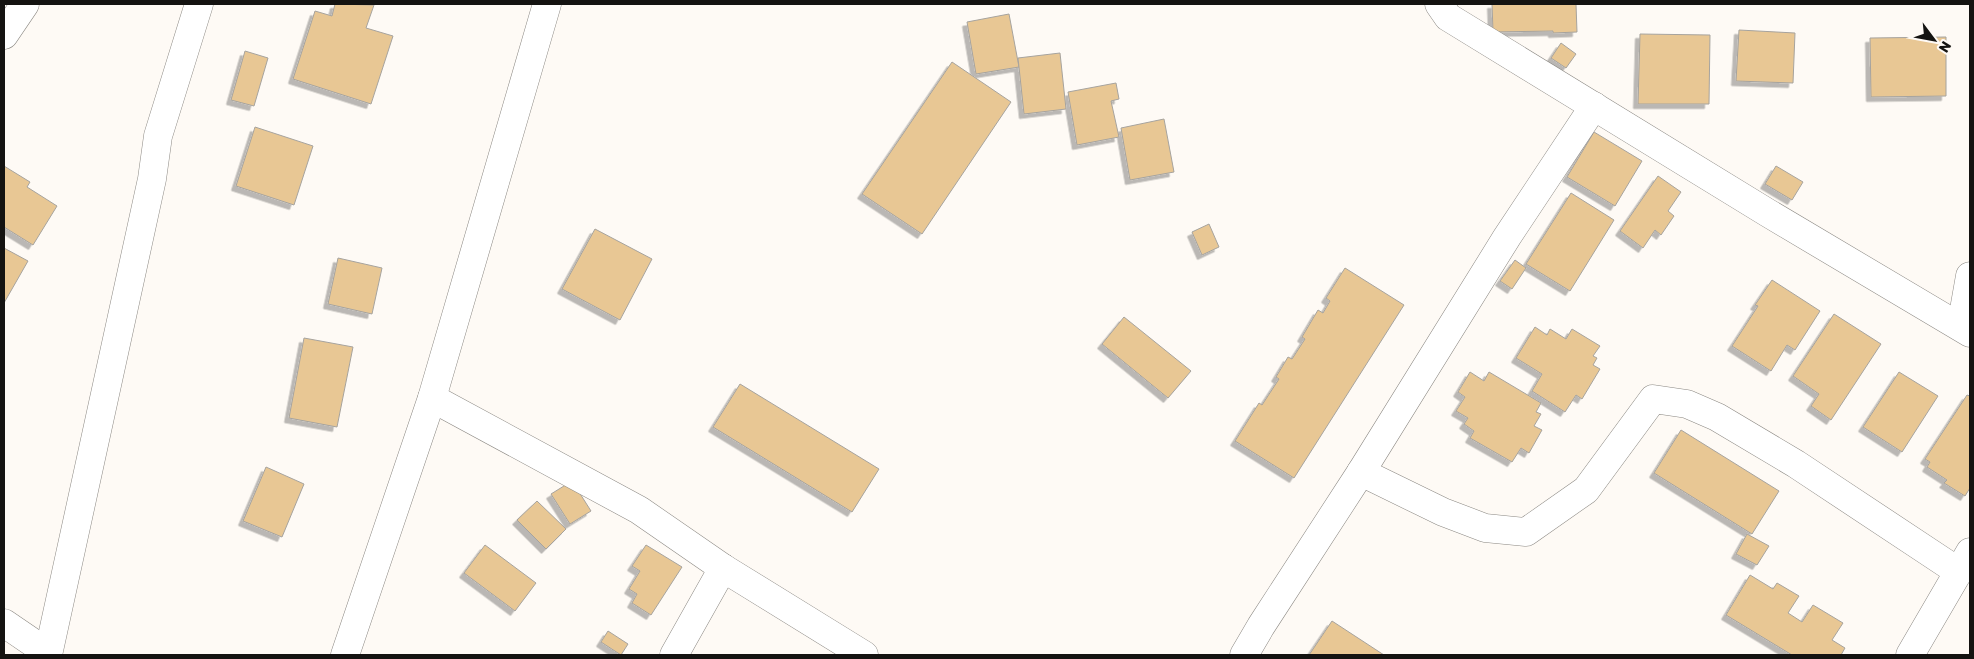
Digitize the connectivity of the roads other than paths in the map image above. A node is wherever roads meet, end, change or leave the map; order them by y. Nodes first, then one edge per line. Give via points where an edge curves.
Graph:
1 (25, 4) edge
2 (200, 4) edge
3 (548, 4) edge
4 (1439, 4) edge
5 (4, 35) edge
6 (1594, 106) junction
7 (1970, 276) edge
8 (1966, 330) edge
9 (432, 398) junction
10 (1361, 472) junction
11 (1965, 562) edge
12 (723, 568) junction
13 (4, 623) edge
14 (48, 654) edge
15 (345, 655) edge
16 (674, 655) edge
17 (864, 655) edge
18 (1244, 655) edge
19 (1910, 655) edge

1 - 5 street
2 - 14 street via 158,136 150,188
3 - 9 street
4 - 6 street via 1448,17
6 - 8 street
6 - 10 street via 1507,237
7 - 8 street
9 - 12 street via 639,510
9 - 15 street
10 - 11 street via 1443,512 1485,528 1526,532 1586,490 1653,399 1687,404 1717,417
10 - 18 street
11 - 19 street
12 - 16 street
12 - 17 street
13 - 14 street

